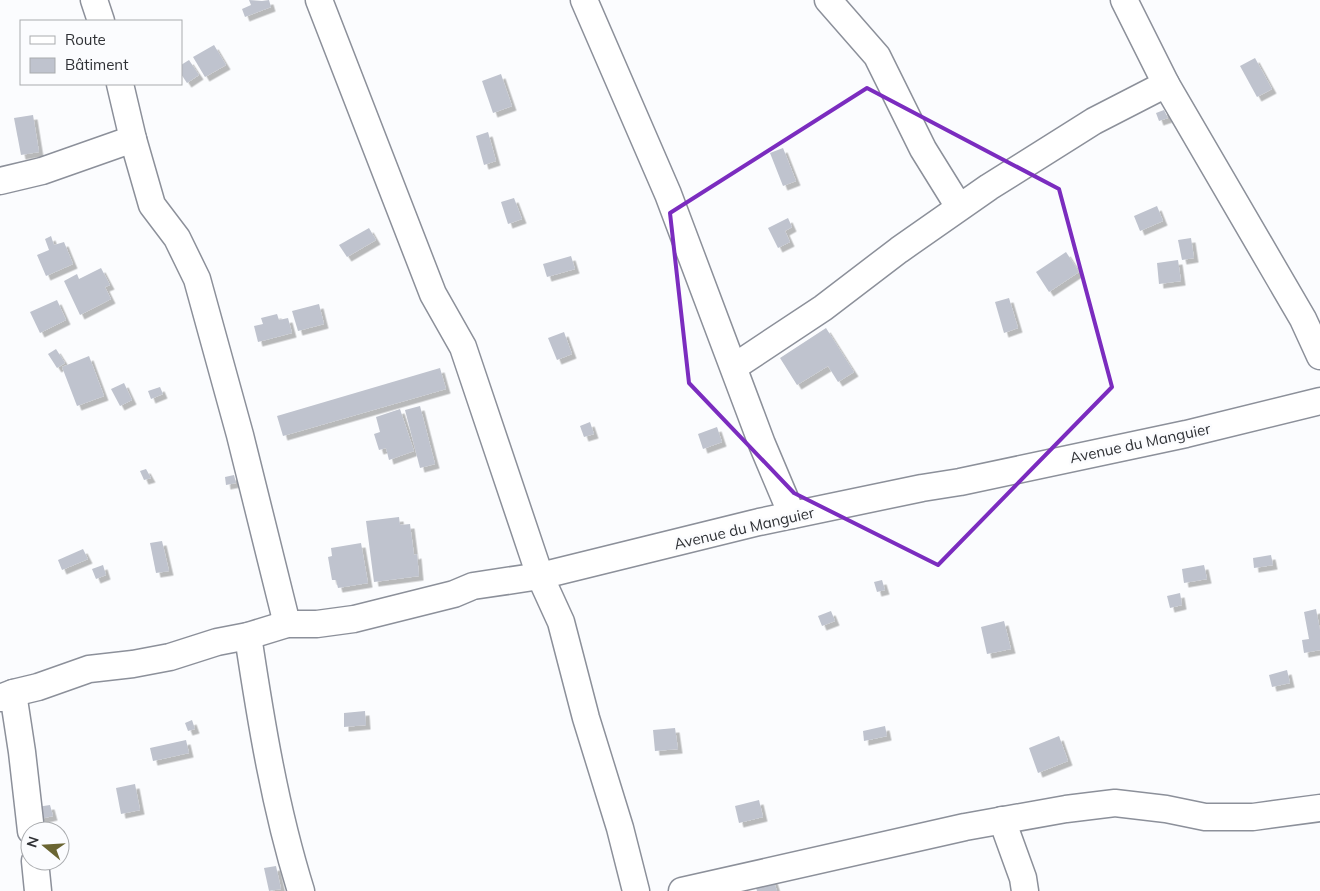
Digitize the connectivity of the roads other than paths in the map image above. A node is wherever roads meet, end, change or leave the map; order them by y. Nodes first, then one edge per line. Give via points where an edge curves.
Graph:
1 (94, 0) edge
2 (319, 0) edge
3 (584, 0) edge
4 (828, 0) edge
5 (1124, 0) edge
6 (101, 20) edge
7 (1166, 84) junction
8 (120, 85) edge
9 (133, 139) junction
10 (0, 181) edge
11 (959, 208) junction
12 (1320, 356) edge
13 (734, 367) junction
14 (1320, 401) edge
15 (792, 515) junction
16 (540, 576) junction
17 (287, 624) junction
18 (248, 636) junction
19 (7, 696) edge
20 (1320, 808) edge
21 (1002, 820) junction
22 (30, 821) edge
23 (35, 871) edge
24 (38, 891) edge
25 (301, 891) edge
26 (636, 891) edge
27 (682, 891) edge
28 (1025, 891) edge

1 - 6 street
2 - 16 street via 434,294 463,347
3 - 13 street via 668,194
4 - 11 street via 877,56 923,149
5 - 7 street
7 - 11 street via 1094,121
7 - 12 street via 1303,319
8 - 9 street
9 - 10 street via 42,171
9 - 17 street via 152,205 177,238 197,279
11 - 13 street via 823,308
13 - 15 street
14 - 15 street, Avenue du Manguier via 1176,436
15 - 16 street, Avenue du Manguier
16 - 17 street, Avenue du Manguier via 473,586 454,594 354,619
16 - 26 street via 561,622
17 - 18 street, Avenue du Manguier
18 - 19 street, Avenue du Manguier via 170,657 90,669
18 - 25 street via 276,802
19 - 22 street via 22,752
20 - 21 street via 1253,817 1205,817 1115,803
21 - 27 street
21 - 28 street
23 - 24 street

